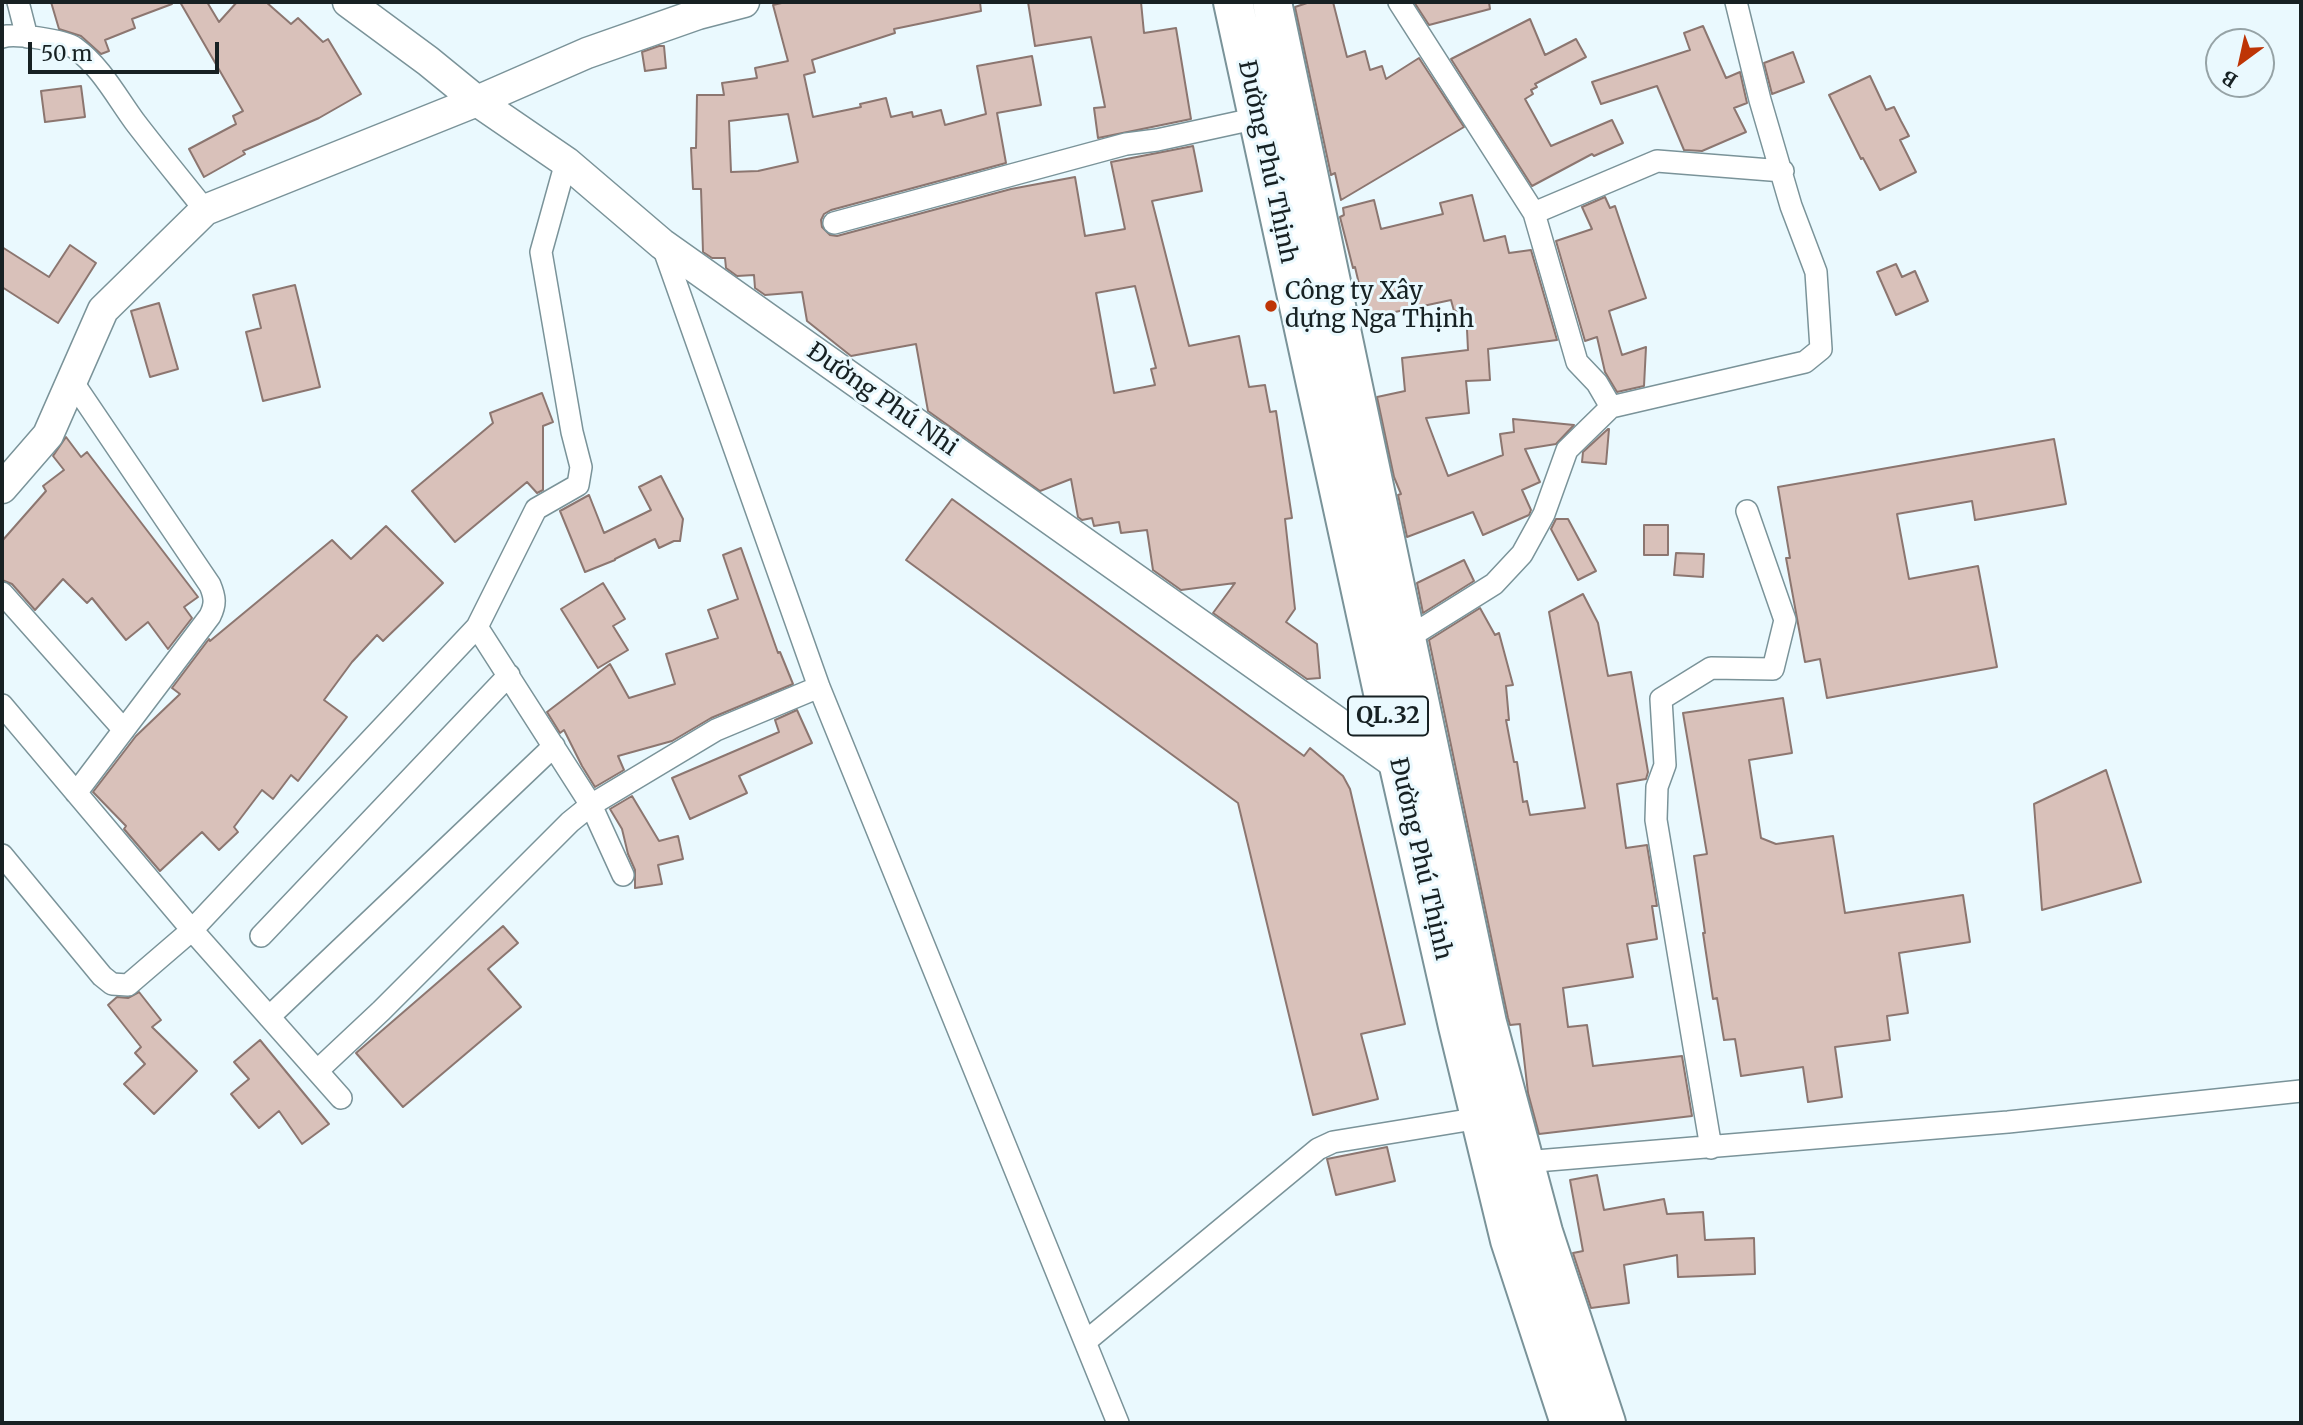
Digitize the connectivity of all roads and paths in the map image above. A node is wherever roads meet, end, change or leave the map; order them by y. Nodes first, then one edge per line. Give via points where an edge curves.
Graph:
1 (19, 2) edge
2 (348, 2) edge
3 (744, 2) edge
4 (1233, 2) edge
5 (1272, 2) edge
6 (1399, 2) edge
7 (1736, 2) edge
8 (2, 37) edge
9 (27, 37) junction
10 (477, 101) junction
11 (1258, 118) junction
12 (566, 162) junction
13 (1783, 171) junction
14 (205, 210) junction
15 (1534, 213) junction
16 (834, 223) dead end
17 (662, 244) junction
18 (72, 381) junction
19 (1611, 407) junction
20 (2, 488) edge
21 (1747, 511) dead end
22 (2, 593) edge
23 (477, 627) junction
24 (1406, 639) junction
25 (509, 675) junction
26 (819, 687) junction
27 (2, 705) edge
28 (124, 730) junction
29 (554, 746) junction
30 (1415, 763) junction
31 (76, 793) junction
32 (591, 805) junction
33 (2, 855) edge
34 (623, 875) dead end
35 (192, 930) junction
36 (261, 936) dead end
37 (270, 1017) junction
38 (317, 1071) junction
39 (2301, 1091) edge
40 (341, 1098) dead end
41 (1480, 1118) junction
42 (1711, 1147) junction
43 (1524, 1162) junction
44 (1085, 1342) junction
45 (1118, 1423) edge
46 (1570, 1423) edge
47 (1606, 1423) edge

1 - 9 street
2 - 10 street, Đường Phú Nhi
3 - 10 street via 587,53
4 - 11 highway, Đường Phú Thịnh / QL.32
5 - 24 highway, Đường Phú Thịnh / QL.32
6 - 15 street
7 - 13 street
8 - 9 street
9 - 14 street via 72,45 97,67
10 - 12 street, Đường Phú Nhi
10 - 14 street
11 - 16 street via 1126,144
11 - 30 highway, Đường Phú Thịnh / QL.32
12 - 17 street, Đường Phú Nhi
12 - 23 street via 541,252 581,467 578,485 536,509
13 - 15 street via 1657,161
13 - 19 street via 1816,272 1821,349 1805,362
14 - 18 street via 103,310
15 - 19 street via 1577,362
17 - 26 street
17 - 30 street, Đường Phú Nhi
18 - 20 street via 48,435
18 - 28 street via 215,595 210,616
19 - 24 street via 1567,450 1544,514 1522,554 1494,584
21 - 42 street via 1785,620 1773,669 1711,668 1661,699 1665,765 1657,787 1656,820
22 - 28 street
23 - 25 street
23 - 35 street
24 - 30 highway, Đường Phú Thịnh / QL.32
25 - 29 street
25 - 36 street
26 - 32 street via 716,730
26 - 44 street
27 - 31 street
28 - 31 street
29 - 32 street
29 - 37 street
30 - 41 highway, Đường Phú Thịnh / QL.32
30 - 43 highway, Đường Phú Thịnh / QL.32
31 - 35 street
32 - 34 street
32 - 38 street
33 - 35 street via 112,984 128,985
35 - 37 street
37 - 38 street
38 - 40 street
39 - 42 street
41 - 44 street via 1333,1142 1318,1149
41 - 46 highway, Đường Phú Thịnh / QL.32 via 1510,1240
42 - 43 street
43 - 47 highway, Đường Phú Thịnh / QL.32
44 - 45 street

